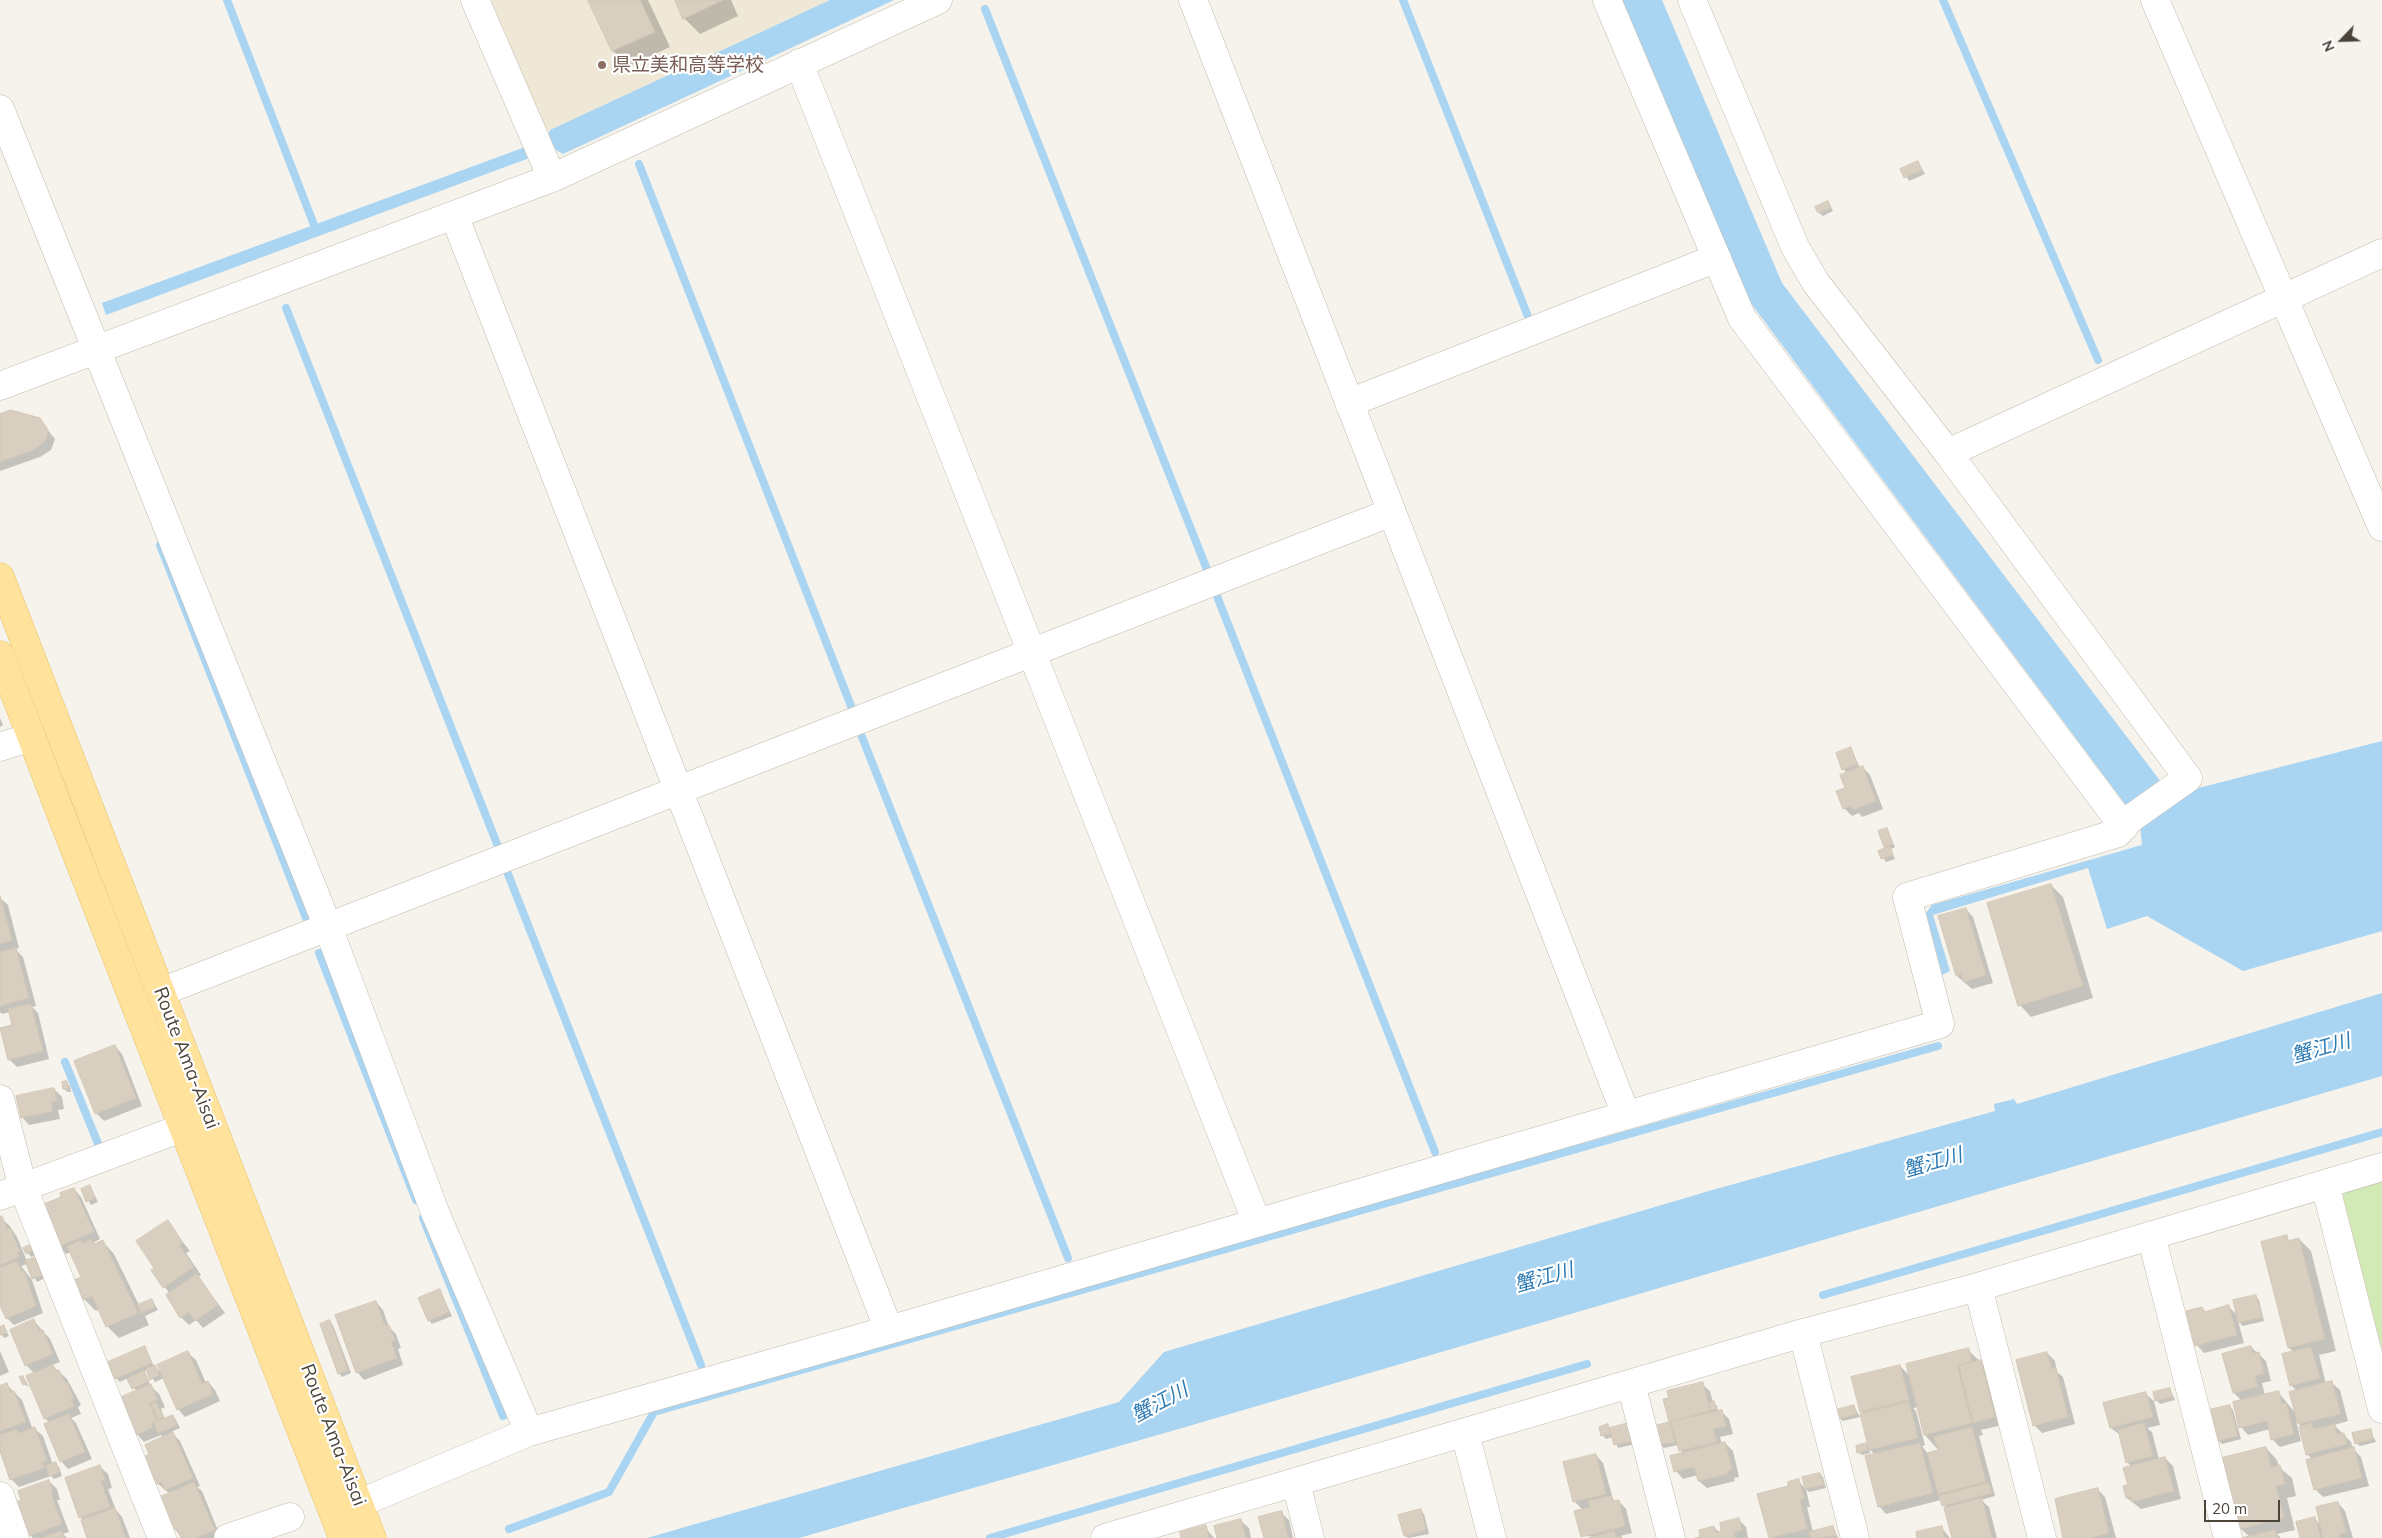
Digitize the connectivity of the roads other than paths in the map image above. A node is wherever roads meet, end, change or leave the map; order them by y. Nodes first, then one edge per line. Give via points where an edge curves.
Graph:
1 (475, 0) edge
2 (938, 0) edge
3 (1193, 0) edge
4 (1608, 0) edge
5 (1692, 0) edge
6 (2155, 0) edge
7 (799, 63) junction
8 (0, 108) edge
9 (552, 178) junction
10 (454, 215) junction
11 (2382, 253) edge
12 (1717, 258) junction
13 (2284, 298) junction
14 (97, 349) junction
15 (0, 386) edge
16 (1349, 403) junction
17 (1948, 453) junction
18 (1392, 512) junction
19 (2382, 527) edge
20 (0, 578) edge
21 (1032, 653) junction
22 (0, 654) edge
23 (31, 737) junction
24 (0, 747) edge
25 (679, 790) junction
26 (2127, 823) junction
27 (328, 927) junction
28 (161, 992) junction
29 (0, 1099) edge
30 (1626, 1115) junction
31 (182, 1128) junction
32 (2382, 1167) edge
33 (2325, 1184) junction
34 (11, 1192) edge
35 (1257, 1223) junction
36 (2151, 1235) junction
37 (1978, 1287) junction
38 (889, 1330) junction
39 (1803, 1334) junction
40 (1631, 1384) junction
41 (2382, 1409) edge
42 (529, 1432) junction
43 (1465, 1433) junction
44 (1296, 1483) junction
45 (0, 1496) edge
46 (360, 1503) junction
47 (290, 1517) dead end
48 (1117, 1536) edge
49 (15, 1538) edge
50 (162, 1538) edge
51 (228, 1538) edge
52 (343, 1538) edge
53 (372, 1538) edge
54 (1310, 1538) edge
55 (1492, 1538) edge
56 (1671, 1538) edge
57 (1855, 1538) edge
58 (2042, 1538) edge
59 (2228, 1538) edge

1 - 9 street
2 - 7 street
3 - 16 street
4 - 12 street
5 - 17 street via 1795,247 1816,283
6 - 13 street
7 - 9 street
7 - 21 street
8 - 14 street
9 - 10 street
10 - 14 street
10 - 25 street
11 - 13 street
12 - 16 street
12 - 26 street via 1742,318
13 - 17 street
13 - 19 street
14 - 15 street
14 - 27 street
16 - 18 street
17 - 26 street via 2188,778
18 - 21 street
18 - 30 street
20 - 28 main road, Route Ama-Aisai
21 - 25 street
21 - 35 street
22 - 23 main road, Route Ama-Aisai
23 - 24 street
23 - 31 main road, Route Ama-Aisai
25 - 27 street
25 - 38 street
26 - 30 street via 2118,833 1907,897 1940,1024
27 - 28 street
27 - 42 street via 435,1212
28 - 46 main road, Route Ama-Aisai
29 - 34 street
30 - 35 street
31 - 34 street
31 - 52 main road, Route Ama-Aisai
32 - 33 street
33 - 36 street
33 - 41 street
34 - 50 street
35 - 38 street
36 - 37 street
36 - 59 street
37 - 39 street
37 - 58 street
38 - 42 street
39 - 40 street
39 - 57 street
40 - 43 street
40 - 56 street
42 - 46 street
43 - 44 street
43 - 55 street
44 - 48 street
44 - 54 street
45 - 49 street
46 - 53 main road, Route Ama-Aisai
47 - 51 street

